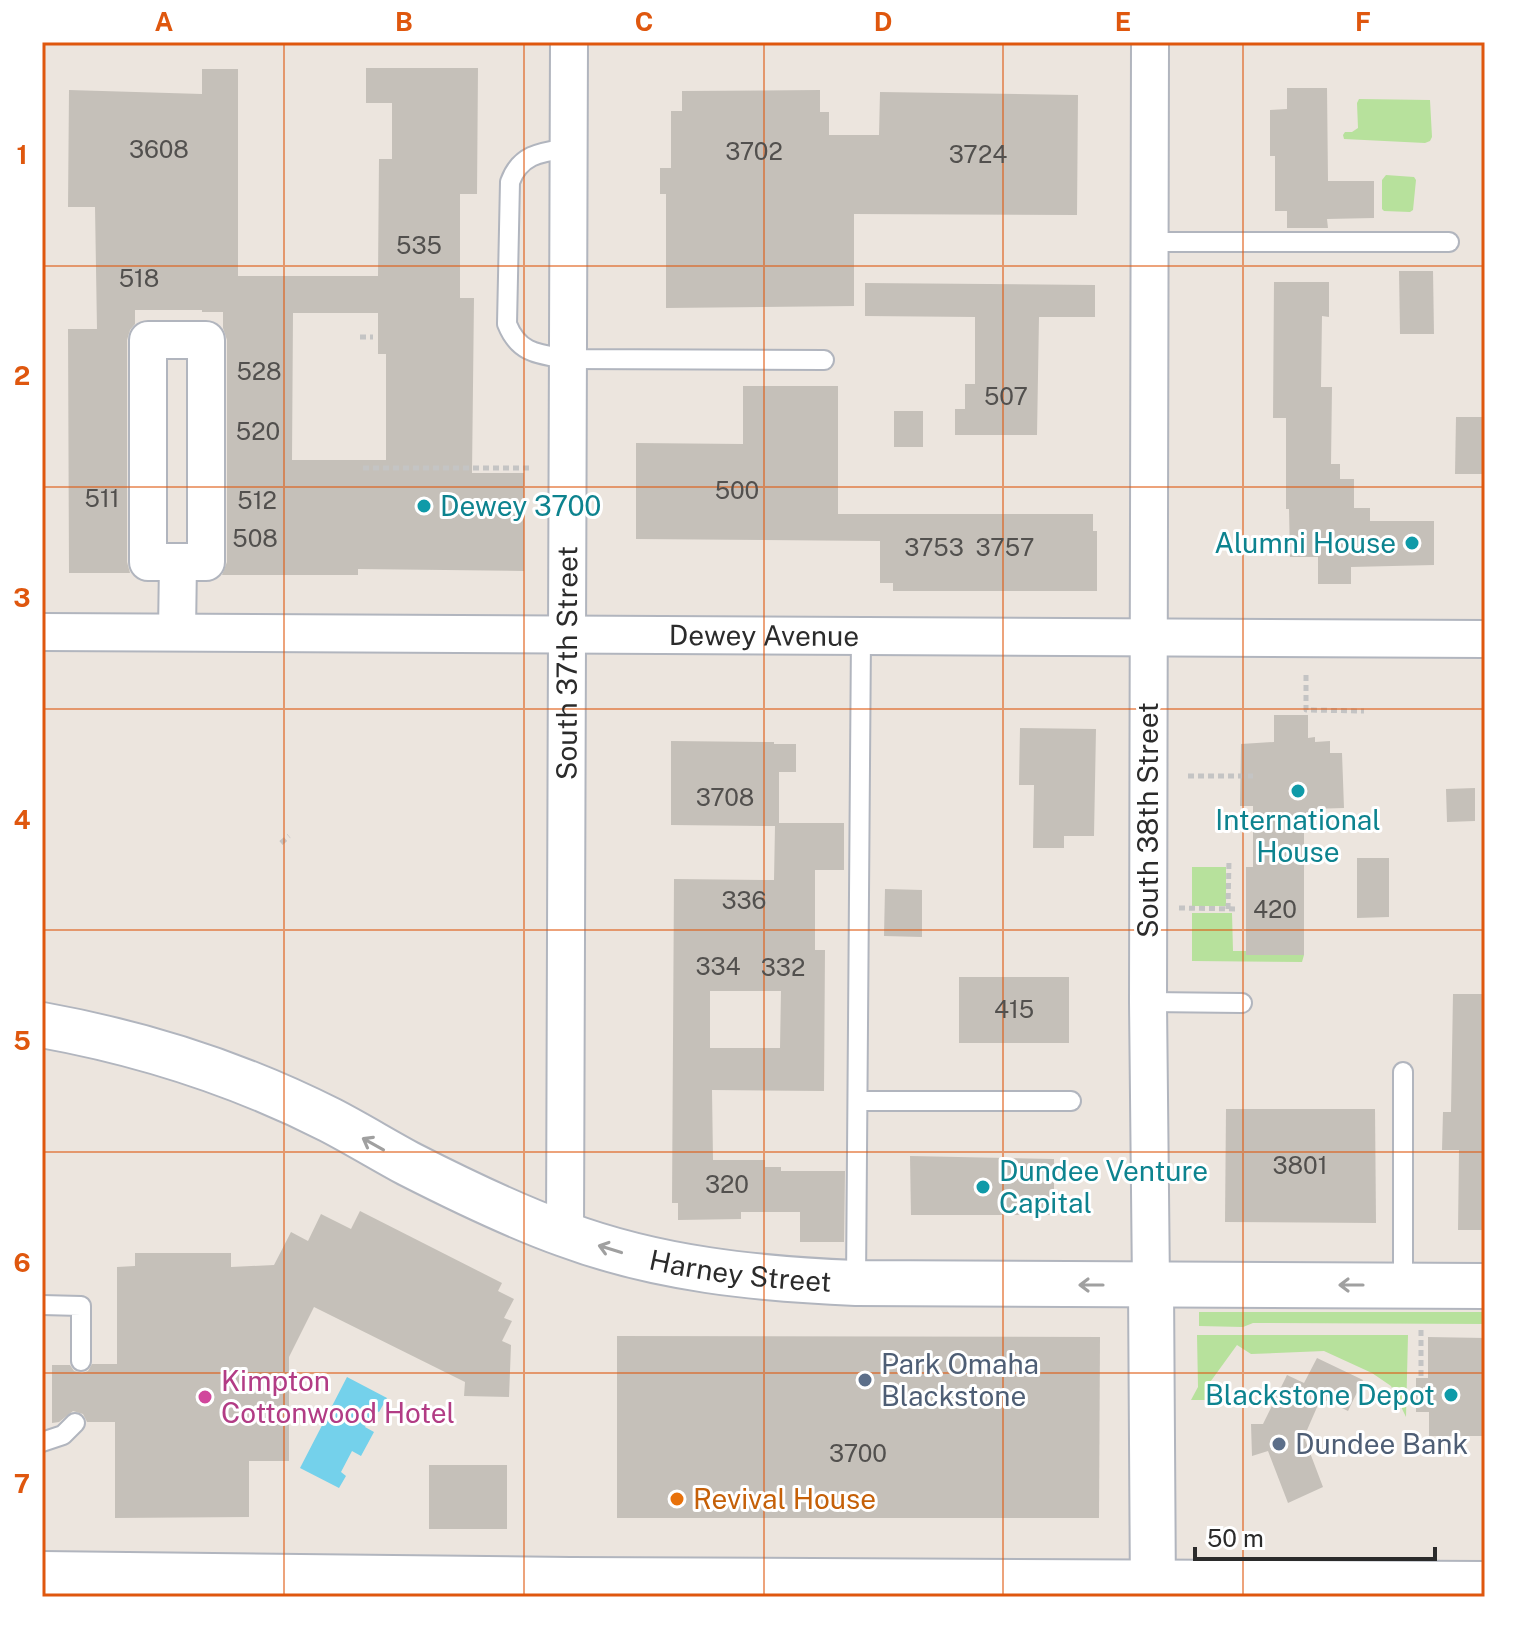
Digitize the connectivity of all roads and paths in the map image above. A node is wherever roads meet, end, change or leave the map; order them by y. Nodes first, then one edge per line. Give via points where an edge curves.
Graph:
1 (569, 42) edge
2 (1150, 42) edge
3 (568, 148) junction
4 (1149, 242) junction
5 (1449, 242) dead end
6 (360, 337) dead end
7 (373, 337) dead end
8 (568, 359) junction
9 (824, 360) dead end
10 (363, 468) dead end
11 (533, 468) dead end
12 (178, 562) junction
13 (42, 632) edge
14 (177, 632) junction
15 (566, 634) junction
16 (861, 636) junction
17 (1149, 638) junction
18 (1485, 639) edge
19 (1306, 675) dead end
20 (1364, 711) dead end
21 (1188, 776) dead end
22 (1253, 776) dead end
23 (289, 836) dead end
24 (281, 843) dead end
25 (1229, 860) dead end
26 (1174, 908) dead end
27 (1228, 909) junction
28 (1237, 909) dead end
29 (1148, 1002) junction
30 (1242, 1003) dead end
31 (42, 1025) edge
32 (1403, 1072) dead end
33 (858, 1101) junction
34 (1071, 1101) dead end
35 (565, 1235) junction
36 (856, 1283) junction
37 (1151, 1285) junction
38 (1403, 1286) junction
39 (1485, 1286) edge
40 (42, 1305) edge
41 (1421, 1330) dead end
42 (81, 1361) dead end
43 (1421, 1376) dead end
44 (75, 1423) dead end
45 (42, 1442) edge
46 (42, 1574) edge
47 (1485, 1584) edge
48 (107, 1586) edge
49 (588, 1588) edge
50 (1153, 1590) edge

1 - 3 street, South 37th Street
2 - 4 street, South 38th Street
3 - 8 street, South 37th Street
3 - 8 lane via 525,159 510,182 507,324 512,338 529,351
4 - 5 lane
4 - 17 street, South 38th Street
6 - 7 path
8 - 9 lane
8 - 15 street, South 37th Street
10 - 11 path
12 - 12 street via 206,562 206,340 148,340 148,562
12 - 14 street
13 - 14 street, Dewey Avenue
14 - 15 street, Dewey Avenue
15 - 16 street, Dewey Avenue
15 - 35 street, South 37th Street
16 - 17 street, Dewey Avenue
16 - 33 lane
17 - 18 street, Dewey Avenue
17 - 29 street, South 38th Street
19 - 20 path via 1306,710
21 - 22 path
23 - 24 path
25 - 27 path
26 - 27 path
27 - 28 path
29 - 30 lane
29 - 37 street, South 38th Street
35 -> 31 main road, Harney Street via 509,1213 330,1120 242,1081 154,1051
32 - 38 lane
33 - 34 lane
33 - 36 lane
36 -> 35 main road, Harney Street via 713,1272
37 -> 36 main road, Harney Street
38 -> 37 main road, Harney Street
37 - 50 main road, South 38th Street
38 - 39 main road, Harney Street
40 - 42 lane via 81,1306
41 - 43 path
44 - 45 lane via 63,1435
46 - 48 main road
47 - 50 main road
48 - 49 main road
49 - 50 main road

